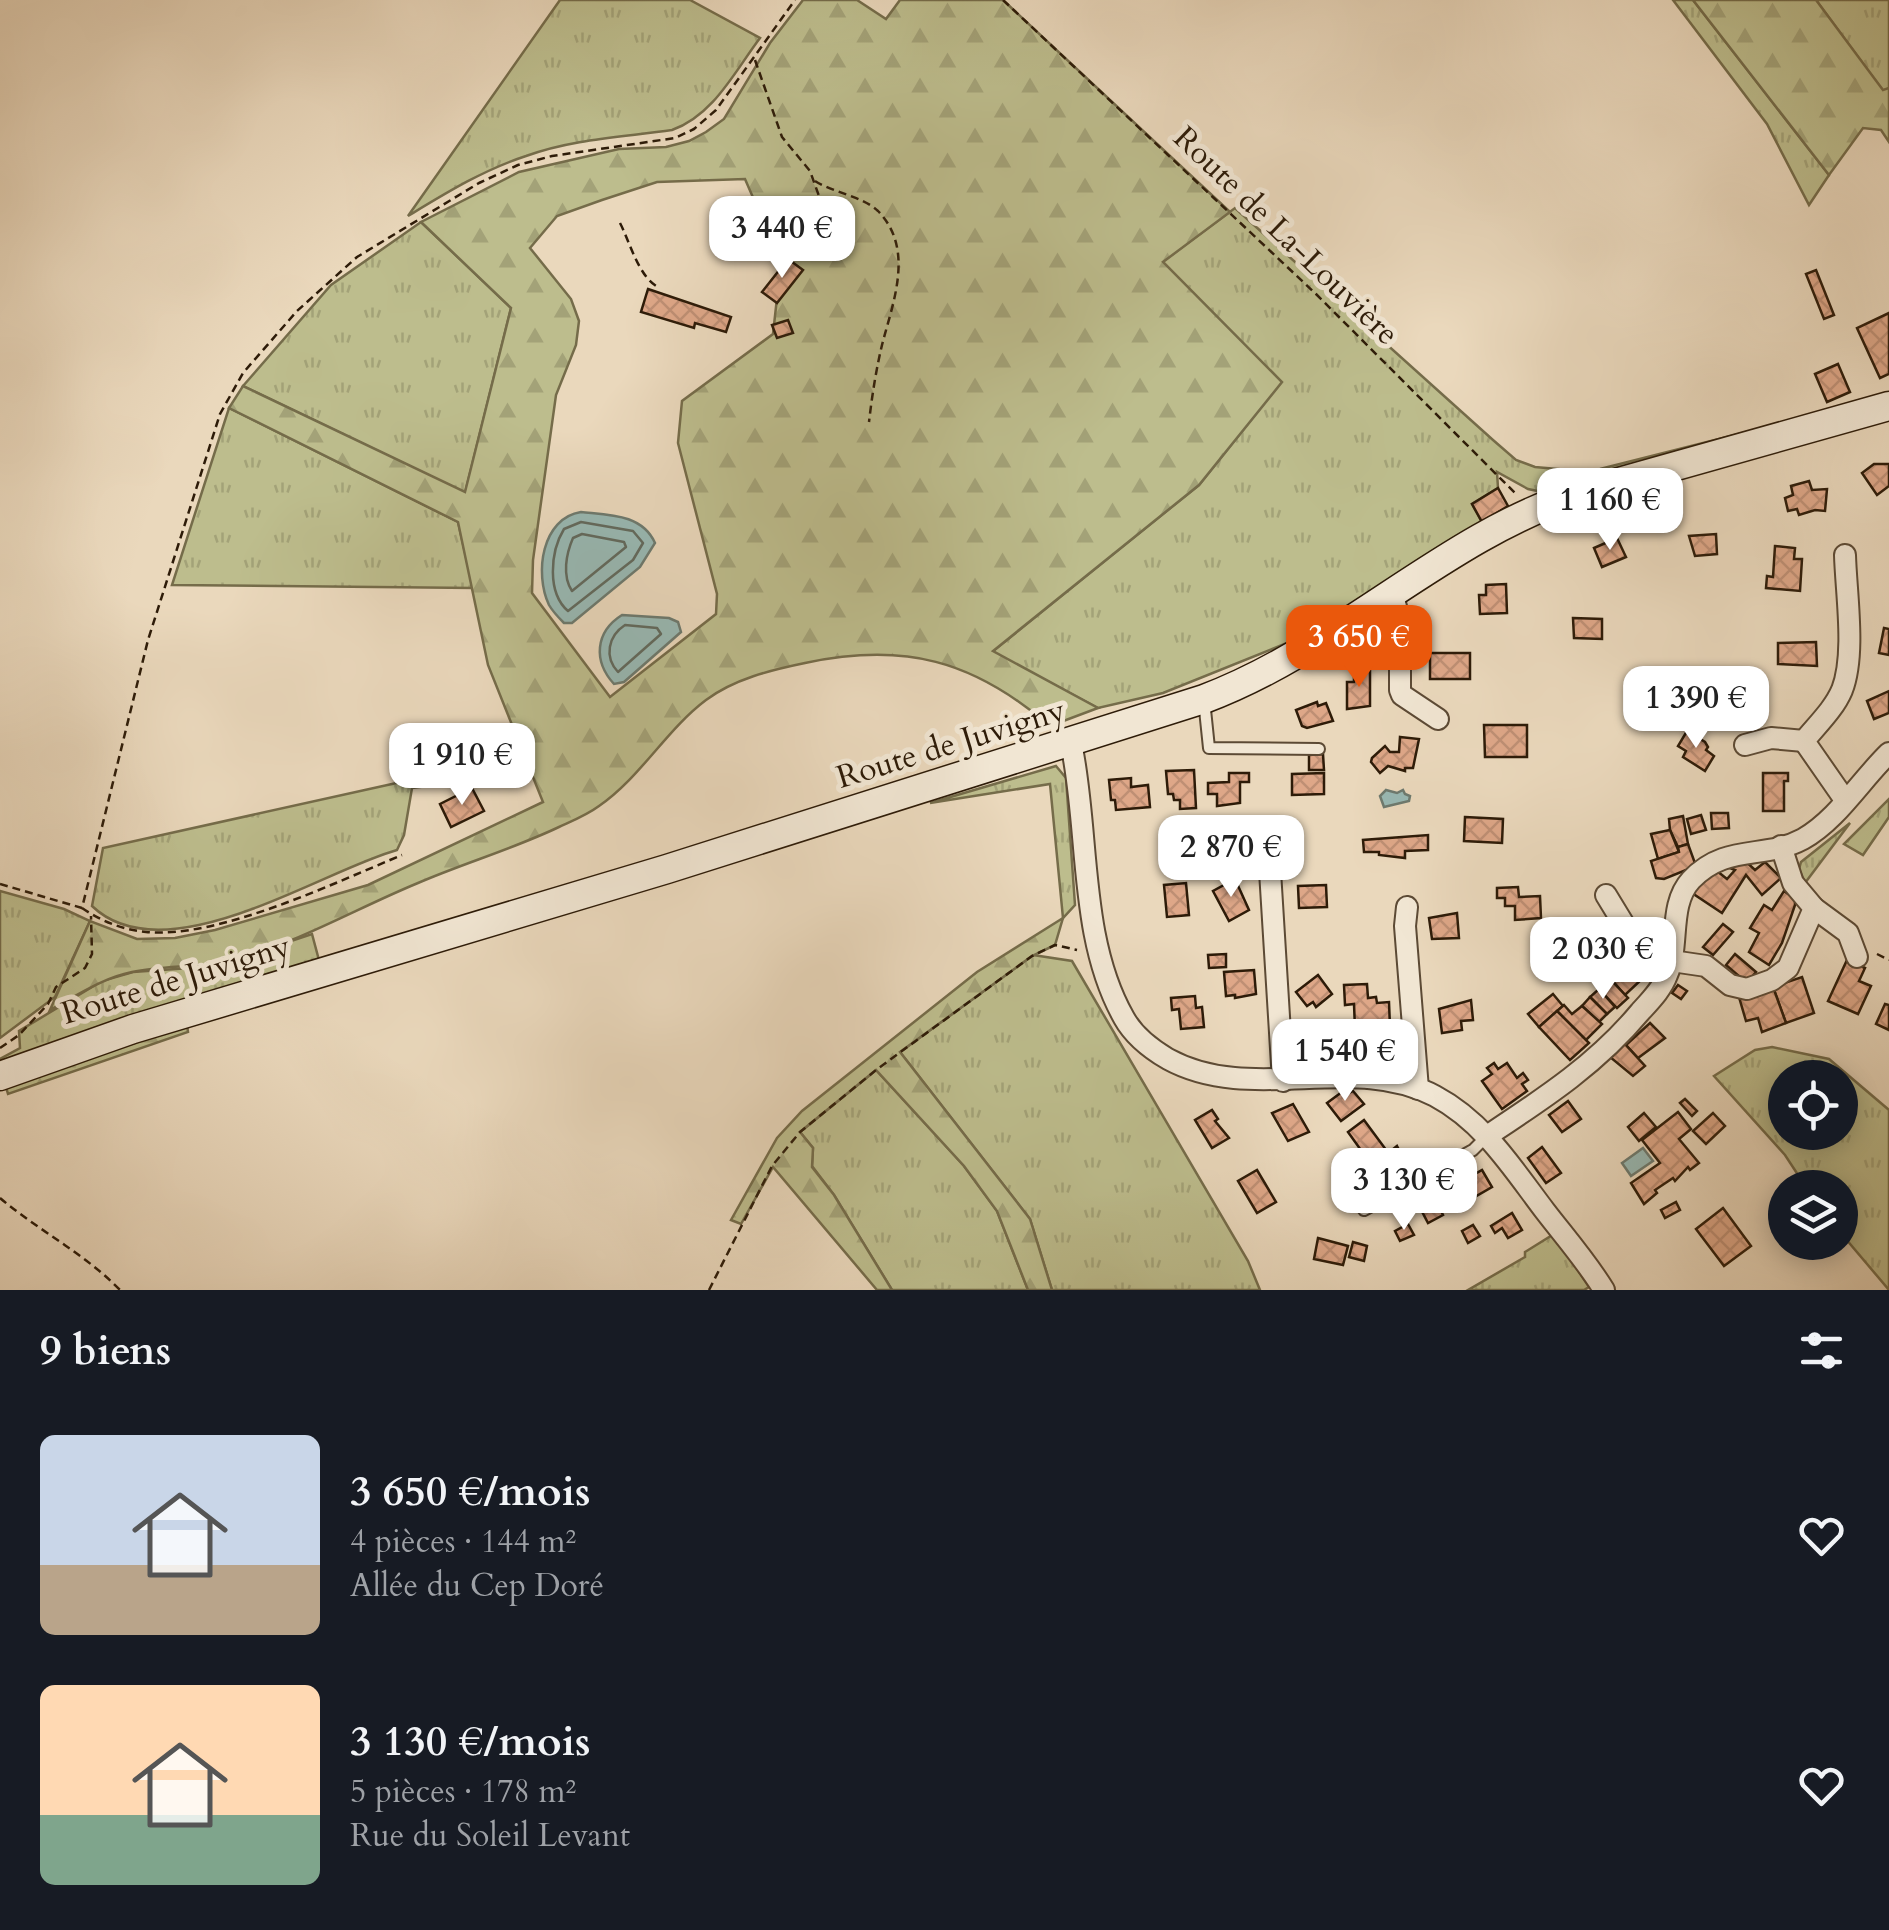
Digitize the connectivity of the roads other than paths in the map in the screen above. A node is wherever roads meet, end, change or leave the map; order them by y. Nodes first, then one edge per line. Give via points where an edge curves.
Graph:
1 (1889, 406) edge
2 (1845, 555) dead end
3 (1393, 595) junction
4 (1204, 700) junction
5 (1438, 719) dead end
6 (1804, 741) junction
7 (1071, 743) junction
8 (1745, 746) dead end
9 (1319, 749) dead end
10 (1889, 753) edge
11 (1845, 800) junction
12 (1781, 846) junction
13 (1269, 856) dead end
14 (1606, 895) dead end
15 (1407, 907) dead end
16 (1814, 908) junction
17 (1857, 957) dead end
18 (1672, 961) junction
19 (0, 1076) edge
20 (1283, 1081) junction
21 (1418, 1089) junction
22 (1486, 1136) junction
23 (1364, 1210) dead end
24 (1604, 1290) edge

1 - 3 street, Route de Juvigny via 1530,510
2 - 6 street via 1845,680
3 - 4 street, Route de Juvigny via 1276,668
3 - 5 street via 1402,696
4 - 7 street, Route de Juvigny
4 - 9 lane via 1209,748
6 - 8 street via 1771,738
6 - 11 street
7 - 19 street, Route de Juvigny via 133,1028
7 - 20 street via 1096,933 1124,1019 1151,1048 1198,1073
10 - 11 street
11 - 12 street via 1813,832
12 - 16 street via 1796,888
12 - 18 street via 1722,858 1688,883
13 - 20 street
14 - 18 street via 1634,942
15 - 21 street
16 - 17 street via 1848,934
16 - 18 street via 1788,968 1760,986 1735,987 1702,965
18 - 22 street via 1662,986 1601,1055
20 - 21 street via 1373,1079
21 - 22 street via 1455,1108
22 - 23 lane via 1473,1150
22 - 24 street

